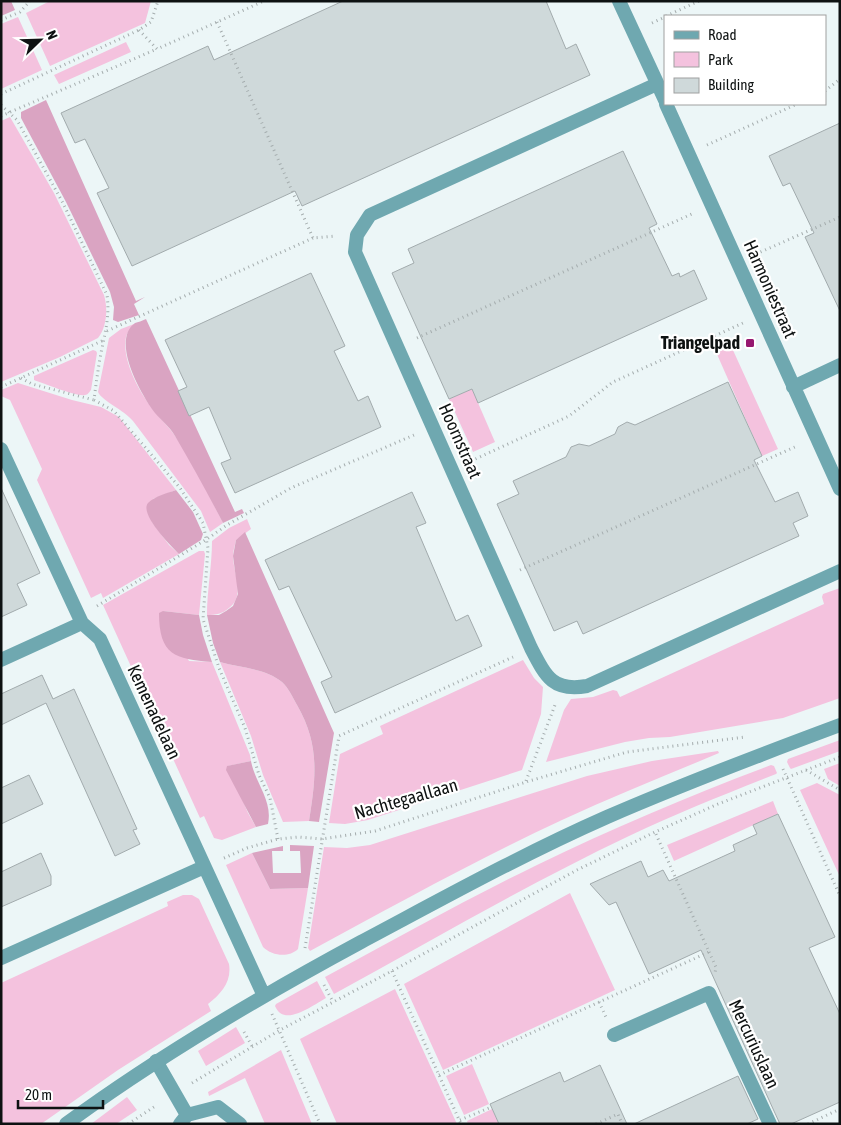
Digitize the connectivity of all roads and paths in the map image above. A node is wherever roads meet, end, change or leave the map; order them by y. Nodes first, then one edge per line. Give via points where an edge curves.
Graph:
1 (30, 1) edge
2 (158, 1) edge
3 (264, 1) edge
4 (619, 1) edge
5 (699, 1) edge
6 (668, 15) edge
7 (1, 20) edge
8 (217, 22) junction
9 (139, 30) junction
10 (157, 49) junction
11 (840, 79) edge
12 (657, 84) junction
13 (826, 90) edge
14 (1, 94) edge
15 (664, 98) edge
16 (666, 105) edge
17 (795, 105) edge
18 (1, 106) edge
19 (9, 112) junction
20 (1, 116) edge
21 (689, 153) junction
22 (712, 205) junction
23 (840, 217) edge
24 (357, 235) junction
25 (313, 238) junction
26 (738, 262) junction
27 (761, 314) junction
28 (107, 331) junction
29 (105, 340) junction
30 (397, 347) junction
31 (840, 365) edge
32 (20, 378) junction
33 (1, 387) edge
34 (793, 387) junction
35 (94, 400) junction
36 (433, 426) junction
37 (816, 437) junction
38 (1, 449) edge
39 (452, 470) junction
40 (840, 489) edge
41 (208, 539) junction
42 (840, 571) edge
43 (501, 579) junction
44 (82, 623) junction
45 (531, 648) junction
46 (1, 660) edge
47 (561, 687) junction
48 (840, 725) edge
49 (775, 749) junction
50 (840, 757) edge
51 (806, 770) junction
52 (786, 778) junction
53 (526, 782) junction
54 (840, 790) edge
55 (655, 832) junction
56 (278, 839) junction
57 (322, 839) junction
58 (204, 867) junction
59 (840, 896) edge
60 (1, 958) edge
61 (315, 967) junction
62 (392, 971) junction
63 (264, 996) junction
64 (333, 1002) junction
65 (280, 1030) junction
66 (614, 1035) dead end
67 (156, 1061) junction
68 (440, 1074) junction
69 (175, 1094) junction
70 (489, 1108) dead end
71 (840, 1109) edge
72 (184, 1119) edge
73 (461, 1122) edge
74 (66, 1124) edge
75 (128, 1124) edge
76 (240, 1124) edge
77 (320, 1124) edge
78 (596, 1124) edge
79 (622, 1124) edge
80 (770, 1124) edge
81 (808, 1124) edge

1 - 7 path via 20,12
2 - 9 path via 151,22
3 - 8 path
4 - 12 street
5 - 6 path
8 - 10 path
8 - 25 path
9 - 10 path
9 - 14 path
10 - 19 path
11 - 13 path
12 - 15 street
12 - 24 street via 370,216
16 - 21 street, Harmoniestraat
17 - 21 path
18 - 19 path
19 - 20 path
19 - 28 path via 17,120 63,203 104,287 109,309
21 - 22 street, Harmoniestraat
22 - 26 street, Harmoniestraat
22 - 30 path
23 - 26 path
24 - 25 path
24 - 30 street, Hoornstraat via 355,252
25 - 28 path
26 - 27 street, Harmoniestraat
27 - 34 street, Harmoniestraat
27 - 39 path via 613,382 569,416
28 - 29 path
29 - 32 path
29 - 35 path
30 - 36 street, Hoornstraat
31 - 34 street
32 - 33 path
32 - 35 path
34 - 37 street, Harmoniestraat
35 - 41 path via 114,411 150,451 180,488 203,523
36 - 39 street, Hoornstraat
36 - 41 path via 292,488
37 - 40 street, Harmoniestraat
37 - 43 path
38 - 44 street, Kemenadelaan
39 - 43 street, Hoornstraat
41 - 44 path via 95,607
41 - 56 path via 203,619 270,798
42 - 47 street via 588,686
43 - 45 street, Hoornstraat
44 - 46 street
44 - 58 street, Kemenadelaan via 100,640
45 - 47 street, Hoornstraat via 549,677
45 - 57 path via 339,736
47 - 53 path
48 - 49 street
49 - 52 path
49 - 53 path, Nachtegaallaan via 743,736 733,737 628,752
49 - 61 street via 598,822 473,882
50 - 51 path
51 - 52 path
51 - 54 path
52 - 55 path
52 - 59 path
53 - 57 path, Nachtegaallaan via 375,831
55 - 62 path via 577,870
55 - 68 path via 709,952
56 - 57 path, Nachtegaallaan
56 - 58 path, Nachtegaallaan via 246,848
57 - 61 path via 304,947
58 - 60 street
58 - 63 street, Kemenadelaan
61 - 63 street
61 - 64 path
62 - 64 path
62 - 68 path
63 - 65 path
63 - 67 street
64 - 65 path
65 - 69 path
65 - 77 path
66 - 80 street, Mercuriuslaan via 709,992
67 - 69 street
67 - 74 street
68 - 73 path
69 - 72 street
69 - 75 path
70 - 73 path
71 - 81 path
72 - 76 street via 218,1106
78 - 79 path via 618,1114

